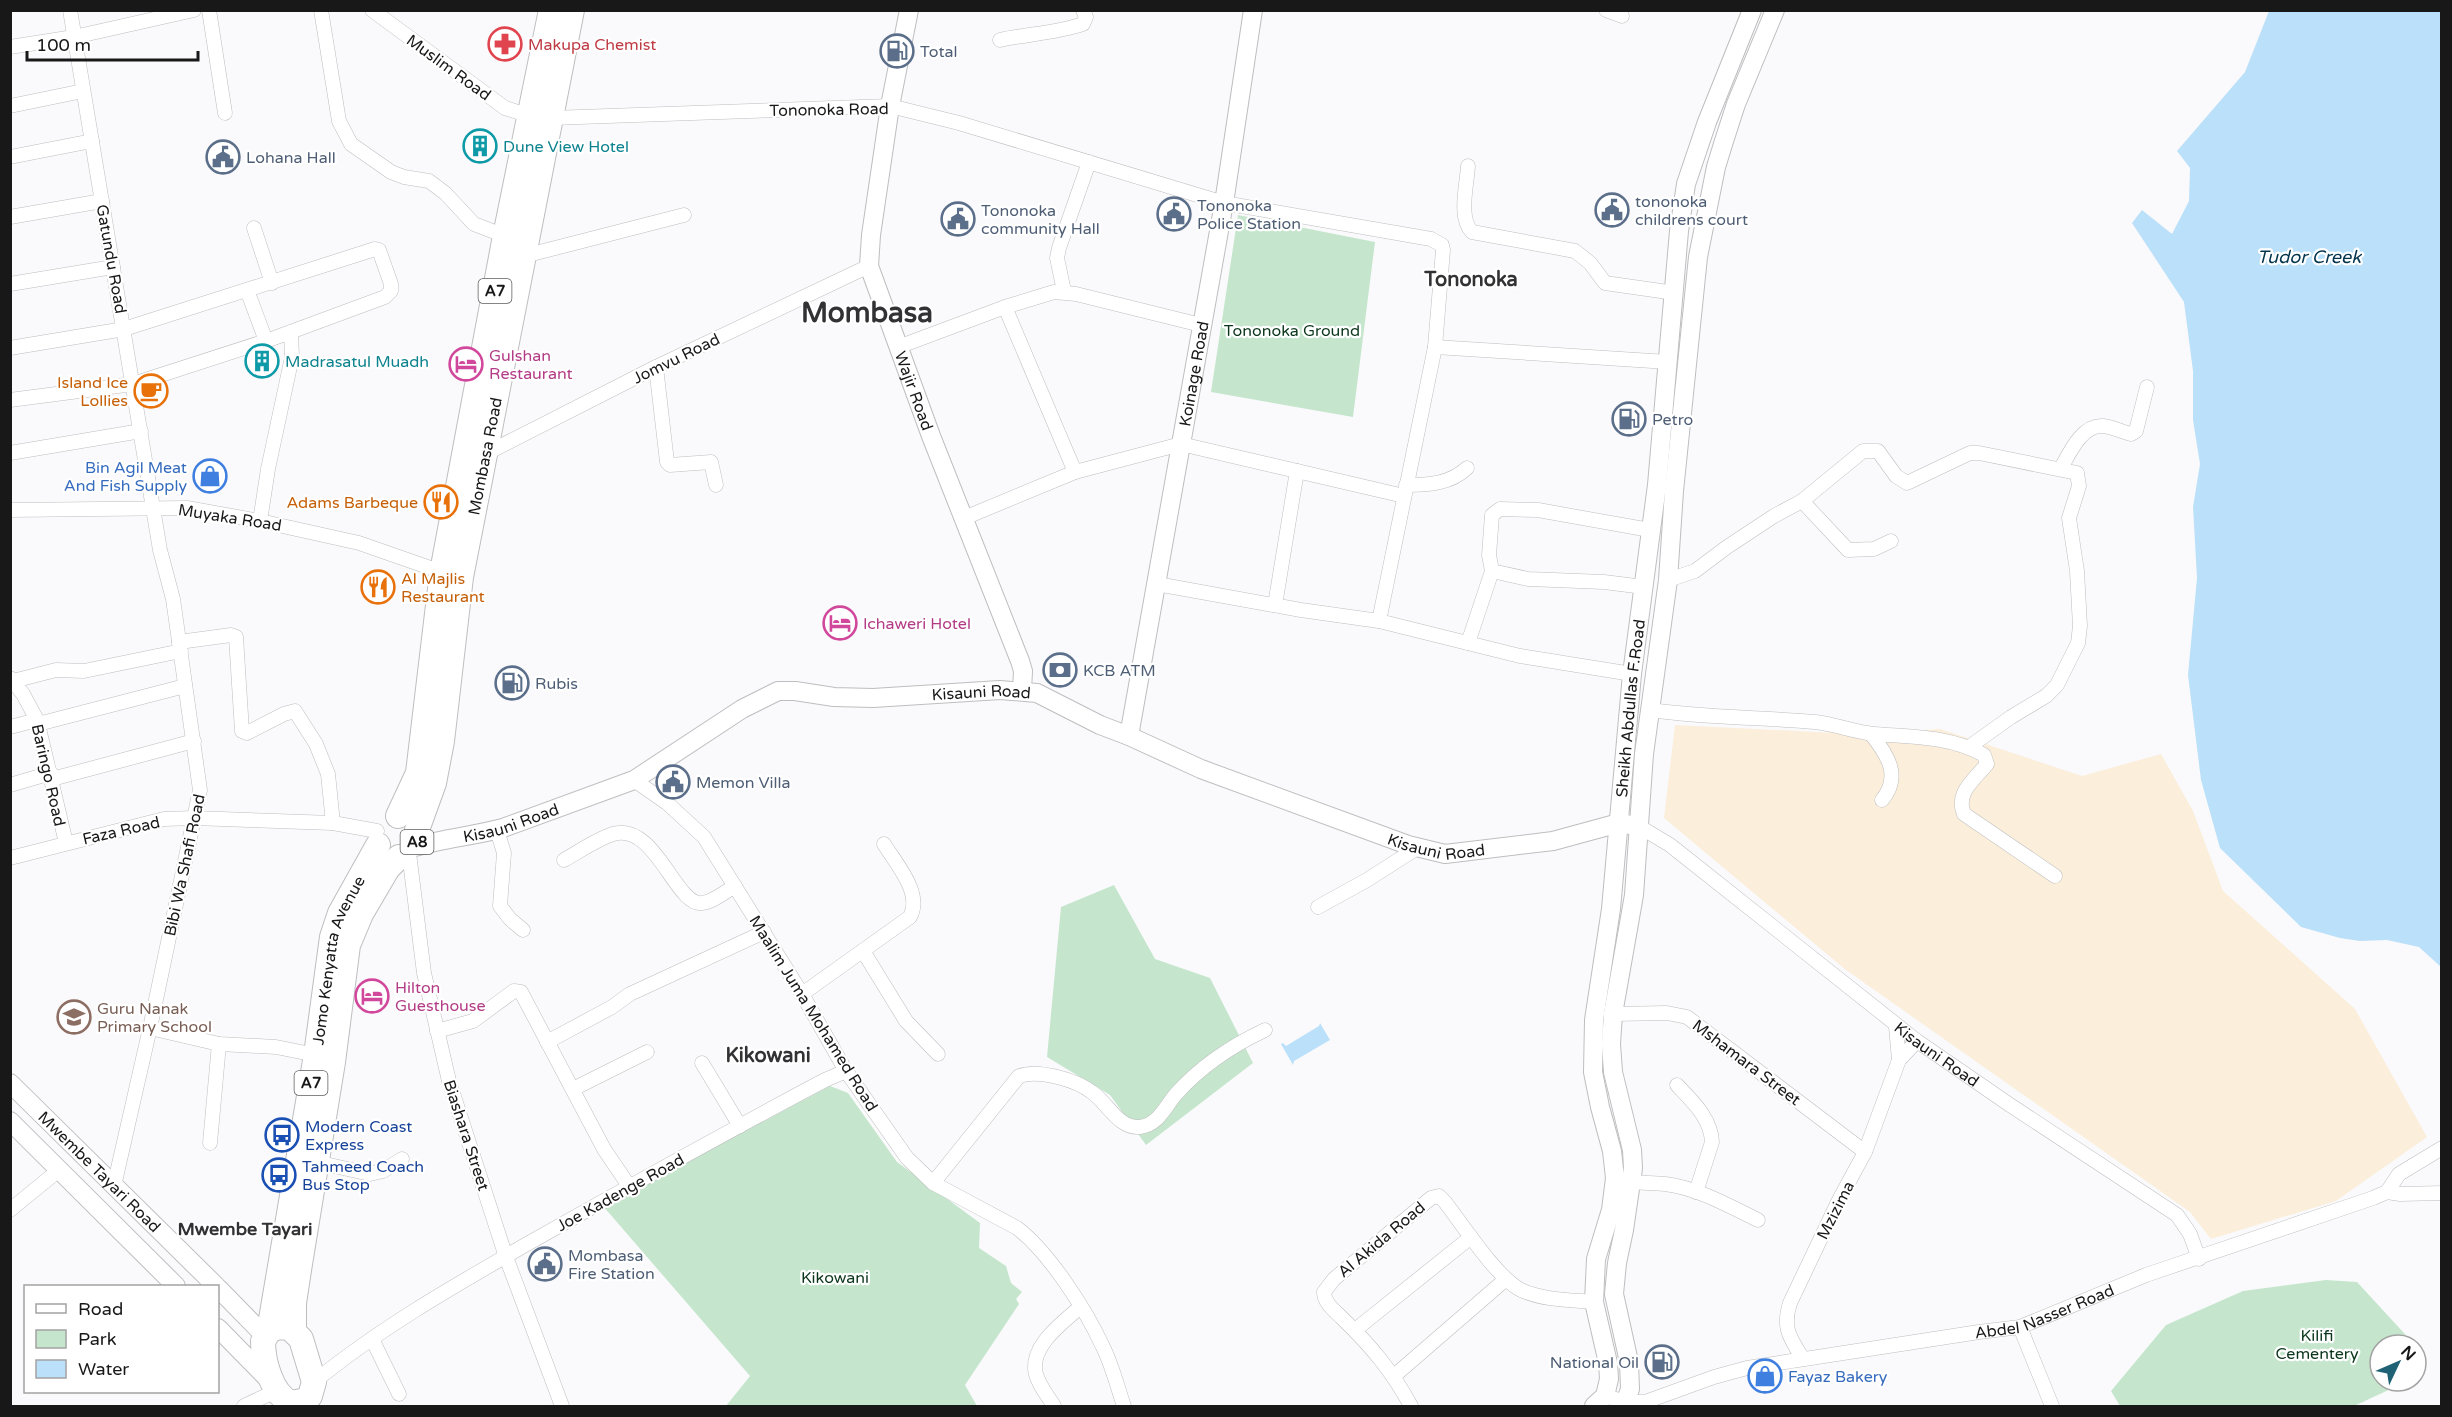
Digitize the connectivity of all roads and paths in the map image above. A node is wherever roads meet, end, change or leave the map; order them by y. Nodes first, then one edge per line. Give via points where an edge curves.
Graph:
1 (70, 10) edge
2 (194, 10) edge
3 (209, 10) edge
4 (321, 10) edge
5 (372, 10) edge
6 (551, 10) edge
7 (572, 10) edge
8 (909, 10) edge
9 (1083, 10) edge
10 (1253, 10) edge
11 (1606, 10) edge
12 (1752, 10) edge
13 (1775, 10) edge
14 (1622, 16) dead end
15 (74, 37) junction
16 (1000, 40) dead end
17 (10, 47) edge
18 (83, 91) junction
19 (10, 106) edge
20 (890, 106) junction
21 (225, 113) dead end
22 (539, 126) junction
23 (92, 141) junction
24 (10, 157) edge
25 (1089, 162) junction
26 (1468, 166) dead end
27 (102, 201) junction
28 (1224, 203) junction
29 (684, 215) dead end
30 (10, 217) edge
31 (254, 228) dead end
32 (505, 236) junction
33 (524, 256) junction
34 (869, 266) junction
35 (113, 267) junction
36 (272, 283) junction
37 (10, 284) edge
38 (248, 290) junction
39 (1064, 291) junction
40 (1675, 293) junction
41 (1005, 307) junction
42 (1201, 325) junction
43 (124, 329) junction
44 (291, 332) junction
45 (266, 341) junction
46 (898, 347) junction
47 (1435, 347) junction
48 (10, 348) edge
49 (1668, 362) junction
50 (656, 367) junction
51 (133, 384) junction
52 (2147, 387) dead end
53 (10, 400) edge
54 (141, 431) junction
55 (1180, 444) junction
56 (10, 453) edge
57 (485, 454) junction
58 (1467, 468) dead end
59 (2061, 468) junction
60 (1298, 471) junction
61 (1075, 472) junction
62 (716, 485) dead end
63 (1405, 490) junction
64 (1802, 501) junction
65 (154, 507) junction
66 (10, 510) edge
67 (964, 518) junction
68 (260, 521) junction
69 (1650, 530) junction
70 (1891, 541) dead end
71 (442, 572) junction
72 (1492, 572) junction
73 (1668, 580) junction
74 (1157, 584) junction
75 (1644, 587) junction
76 (1275, 605) junction
77 (1379, 621) junction
78 (1468, 643) junction
79 (180, 646) junction
80 (1632, 674) junction
81 (12, 680) edge
82 (185, 686) junction
83 (1022, 690) junction
84 (1652, 710) junction
85 (38, 722) junction
86 (10, 727) edge
87 (1871, 734) junction
88 (1129, 736) junction
89 (194, 741) junction
90 (1969, 747) junction
91 (51, 776) junction
92 (634, 780) junction
93 (10, 785) edge
94 (1882, 800) dead end
95 (194, 818) junction
96 (333, 823) junction
97 (1619, 823) junction
98 (497, 830) junction
99 (1586, 832) junction
100 (1639, 835) junction
101 (399, 840) junction
102 (66, 843) junction
103 (1618, 843) junction
104 (884, 844) dead end
105 (1417, 848) junction
106 (10, 858) edge
107 (564, 860) dead end
108 (2055, 876) dead end
109 (735, 886) junction
110 (1318, 907) dead end
111 (523, 930) dead end
112 (764, 932) junction
113 (863, 951) junction
114 (802, 994) junction
115 (1613, 1014) junction
116 (1896, 1026) junction
117 (150, 1028) junction
118 (1264, 1030) dead end
119 (437, 1031) junction
120 (1917, 1041) junction
121 (548, 1042) junction
122 (219, 1044) junction
123 (647, 1052) dead end
124 (938, 1054) dead end
125 (316, 1055) junction
126 (1899, 1060) junction
127 (702, 1063) dead end
128 (846, 1071) junction
129 (1677, 1085) dead end
130 (12, 1088) edge
131 (573, 1089) junction
132 (10, 1121) edge
133 (740, 1126) junction
134 (210, 1143) dead end
135 (2442, 1148) edge
136 (1866, 1152) junction
137 (402, 1159) dead end
138 (316, 1162) junction
139 (59, 1170) junction
140 (1632, 1182) junction
141 (933, 1183) junction
142 (114, 1186) junction
143 (629, 1186) junction
144 (1696, 1192) junction
145 (2387, 1192) junction
146 (2442, 1193) edge
147 (136, 1207) junction
148 (10, 1210) edge
149 (1758, 1220) dead end
150 (117, 1228) junction
151 (1471, 1237) junction
152 (506, 1257) junction
153 (2199, 1259) junction
154 (1506, 1278) junction
155 (174, 1285) edge
156 (214, 1285) edge
157 (219, 1290) edge
158 (1594, 1302) junction
159 (1080, 1307) junction
160 (2020, 1327) junction
161 (219, 1329) edge
162 (1355, 1330) junction
163 (294, 1331) junction
164 (267, 1333) junction
165 (372, 1339) junction
166 (306, 1356) junction
167 (1803, 1359) junction
168 (338, 1362) junction
169 (1394, 1376) junction
170 (316, 1393) edge
171 (399, 1394) dead end
172 (284, 1396) edge
173 (1600, 1401) edge
174 (1625, 1404) edge
175 (244, 1407) edge
176 (562, 1407) edge
177 (1054, 1407) edge
178 (1124, 1407) edge
179 (1411, 1407) edge
180 (2052, 1407) edge

1 - 15 street, Gatundu Road
2 - 15 street
3 - 21 street
4 - 32 street via 339,121 351,144 391,172 429,181 474,224
5 - 22 street, Muslim Road via 505,108
6 - 22 highway, Mombasa Road / A7
7 - 22 highway, Mombasa Road / A7
8 - 20 street, Wajir Road
9 - 16 street via 1083,24
10 - 28 street, Koinage Road
11 - 14 street
12 - 40 street, Sheikh Abdullas F.Road via 1686,184
13 - 73 street, Sheikh Abdullas F.Road via 1736,104 1708,201 1698,257
15 - 17 street
15 - 18 street, Gatundu Road
18 - 19 street
18 - 23 street, Gatundu Road
20 - 22 street, Tononoka Road
20 - 25 street, Tononoka Road
20 - 34 street, Wajir Road
22 - 32 highway, Mombasa Road / A7
22 - 33 highway, Mombasa Road / A7
23 - 24 street
23 - 27 street, Gatundu Road
25 - 28 street, Tononoka Road
25 - 39 street via 1057,258
26 - 40 street via 1464,216 1472,232 1575,251 1605,283
27 - 30 street
27 - 35 street, Gatundu Road
28 - 42 street, Koinage Road
28 - 47 street, Tononoka Road via 1438,242 1443,256
29 - 33 street
31 - 36 street
32 - 71 highway, Mombasa Road / A7
33 - 57 highway, Mombasa Road / A7
34 - 46 street, Wajir Road
34 - 50 street, Jomvu Road
35 - 37 street
35 - 43 street, Gatundu Road
36 - 38 street
36 - 44 street via 379,249 391,285 389,294
38 - 43 street
38 - 45 street
39 - 41 street
39 - 42 street
40 - 49 street, Sheikh Abdullas F.Road
41 - 46 street
41 - 61 street
42 - 55 street, Koinage Road
43 - 48 street
43 - 51 street, Gatundu Road
44 - 45 street
44 - 68 street via 292,357
45 - 51 street
46 - 67 street, Wajir Road
47 - 49 street
47 - 63 street
49 - 69 street, Sheikh Abdullas F.Road
50 - 57 street, Jomvu Road
50 - 62 street via 667,462 711,462
51 - 53 street
51 - 54 street, Gatundu Road
52 - 59 street via 2136,431 2131,434 2105,426 2093,427 2075,444
54 - 56 street
54 - 65 street, Gatundu Road
55 - 60 street
55 - 61 street
55 - 74 street, Koinage Road
57 - 101 highway, Mombasa Road / A7 via 461,577 435,783
58 - 63 street via 1459,476
59 - 64 street via 1970,453 1907,483 1896,476 1878,451 1870,450 1863,451
59 - 90 street via 2078,473 2079,479 2069,518 2078,571 2078,643 2051,691
60 - 63 street
60 - 76 street
61 - 67 street
63 - 77 street
64 - 70 street via 1848,550 1874,549
64 - 73 street via 1727,547 1695,572
65 - 66 street, Muyaka Road
65 - 68 street, Muyaka Road via 187,508
65 - 79 street, Bibi Wa Shafi Road
67 - 83 street, Wajir Road via 1020,660
68 - 71 street, Muyaka Road via 359,543
69 - 72 street via 1538,510 1496,509 1492,515 1489,555
69 - 75 street, Sheikh Abdullas F.Road
71 - 101 highway, Mombasa Road / A7 via 418,773
72 - 75 street via 1528,579
72 - 78 street
73 - 84 street, Sheikh Abdullas F.Road
74 - 76 street
74 - 88 street, Koinage Road
75 - 80 street, Sheikh Abdullas F.Road
76 - 77 street
77 - 78 street
78 - 80 street via 1520,656
79 - 81 street via 84,671 56,670
79 - 82 street, Bibi Wa Shafi Road
79 - 96 street via 236,637 241,730 247,733 295,711 316,744 328,774
80 - 97 street, Sheikh Abdullas F.Road
81 - 85 street, Baringo Road
82 - 85 street
82 - 89 street, Bibi Wa Shafi Road
83 - 88 street, Kisauni Road via 1037,693
83 - 92 street, Kisauni Road via 873,698 778,692 742,709
84 - 87 street via 1814,722
84 - 100 street, Sheikh Abdullas F.Road via 1644,754
85 - 86 street
85 - 91 street, Baringo Road
87 - 90 street via 1922,736
87 - 94 street via 1888,756 1892,772 1890,788
88 - 105 street, Kisauni Road via 1201,769
89 - 91 street
89 - 95 street, Bibi Wa Shafi Road via 200,784
90 - 108 street via 1984,755 1987,764 1960,797 1964,814
91 - 93 street
91 - 102 street, Baringo Road
92 - 98 street, Kisauni Road
92 - 109 street, Maalim Juma Mohamed Road via 667,802 704,837
95 - 96 street, Faza Road
95 - 102 street, Faza Road via 164,819
95 - 117 street, Bibi Wa Shafi Road
96 - 101 street, Faza Road
97 - 99 street, Kisauni Road
97 - 100 street, Kisauni Road
97 - 103 street, Sheikh Abdullas F.Road
98 - 101 street, Kisauni Road via 442,839
98 - 111 street via 504,853 500,906
99 - 103 street
99 - 105 street, Kisauni Road via 1482,851 1445,854
100 - 103 street
100 - 115 street, Sheikh Abdullas F.Road via 1634,895
100 - 116 street, Kisauni Road via 1670,845
101 - 119 street, Biashara Street
101 - 125 highway, Jomo Kenyatta Avenue / A7 via 335,926
101 - 138 highway, Mombasa Road / A7 via 350,938
102 - 106 street, Faza Road
103 - 158 street, Sheikh Abdullas F.Road via 1594,1020 1593,1056 1596,1090 1616,1178 1596,1259
104 - 113 street via 908,882 915,904 910,917
105 - 110 street
107 - 109 street via 615,833 634,836 653,852 686,897 694,902 703,903
109 - 112 street, Maalim Juma Mohamed Road
112 - 114 street, Maalim Juma Mohamed Road
112 - 121 street via 630,994
113 - 114 street
113 - 124 street via 906,1021
114 - 128 street, Maalim Juma Mohamed Road
115 - 136 street, Mshamara Street via 1667,1013 1687,1017
115 - 140 street, Sheikh Abdullas F.Road via 1613,1072 1632,1150
116 - 120 street, Kisauni Road
116 - 126 street
117 - 122 street
117 - 142 street, Bibi Wa Shafi Road
118 - 141 street via 1219,1056 1177,1094 1158,1118 1140,1127 1124,1124 1098,1097 1079,1085 1037,1073 1020,1076
119 - 121 street via 473,1021 518,991
119 - 152 street, Biashara Street via 449,1081
120 - 126 street
120 - 153 street, Kisauni Road via 2177,1215 2190,1234
121 - 131 street
122 - 125 street via 276,1047
122 - 134 street
123 - 131 street
125 - 164 highway, Jomo Kenyatta Avenue / A7
126 - 136 street, Mzizima
127 - 133 street
128 - 133 street, Joe Kadenge Road
128 - 141 street, Maalim Juma Mohamed Road via 908,1158
129 - 144 street via 1707,1121 1712,1136
130 - 142 street, Mwembe Tayari Road
131 - 143 street via 604,1149
132 - 139 street, Mwembe Tayari Road
133 - 143 street, Joe Kadenge Road
135 - 145 street, Abdel Nasser Road via 2399,1174
136 - 167 street, Mzizima via 1790,1303 1786,1317 1788,1335
137 - 138 street via 370,1174
138 - 163 highway, Mombasa Road / A7 via 294,1303
139 - 148 street
139 - 150 street, Mwembe Tayari Road
140 - 144 street via 1667,1184
140 - 174 street, Sheikh Abdullas F.Road via 1614,1294 1629,1362 1630,1389
141 - 159 street, Maalim Juma Mohamed Road via 1027,1236
142 - 147 street, Mwembe Tayari Road
143 - 152 street, Joe Kadenge Road
144 - 149 street
145 - 146 street
145 - 153 street, Abdel Nasser Road
147 - 150 street
147 - 156 street, Mwembe Tayari Road
150 - 155 street, Mwembe Tayari Road
151 - 154 street
151 - 162 street
151 - 162 street, Al Akida Road via 1437,1196 1422,1204 1326,1287 1324,1296 1328,1304
152 - 165 street, Joe Kadenge Road
152 - 176 street, Biashara Street
153 - 160 street, Abdel Nasser Road via 2146,1275
154 - 158 street via 1527,1292
154 - 169 street
157 - 164 street, Mwembe Tayari Road
158 - 173 street, Sheikh Abdullas F.Road via 1610,1371
159 - 177 street via 1048,1338 1036,1360 1036,1374
159 - 178 street, Maalim Juma Mohamed Road via 1101,1342
160 - 167 street, Abdel Nasser Road
160 - 180 street
161 - 172 street
162 - 169 street, Al Akida Road
163 - 164 highway via 286,1327
163 - 166 highway
164 - 172 highway, Jomo Kenyatta Avenue via 263,1348
165 - 168 street, Joe Kadenge Road
165 - 171 street
166 - 168 street
166 - 170 highway
167 - 174 street, Abdel Nasser Road via 1747,1368 1652,1400
168 - 170 street, Joe Kadenge Road
169 - 179 street, Al Akida Road
170 - 172 highway via 306,1400
172 - 175 street
173 - 174 street

